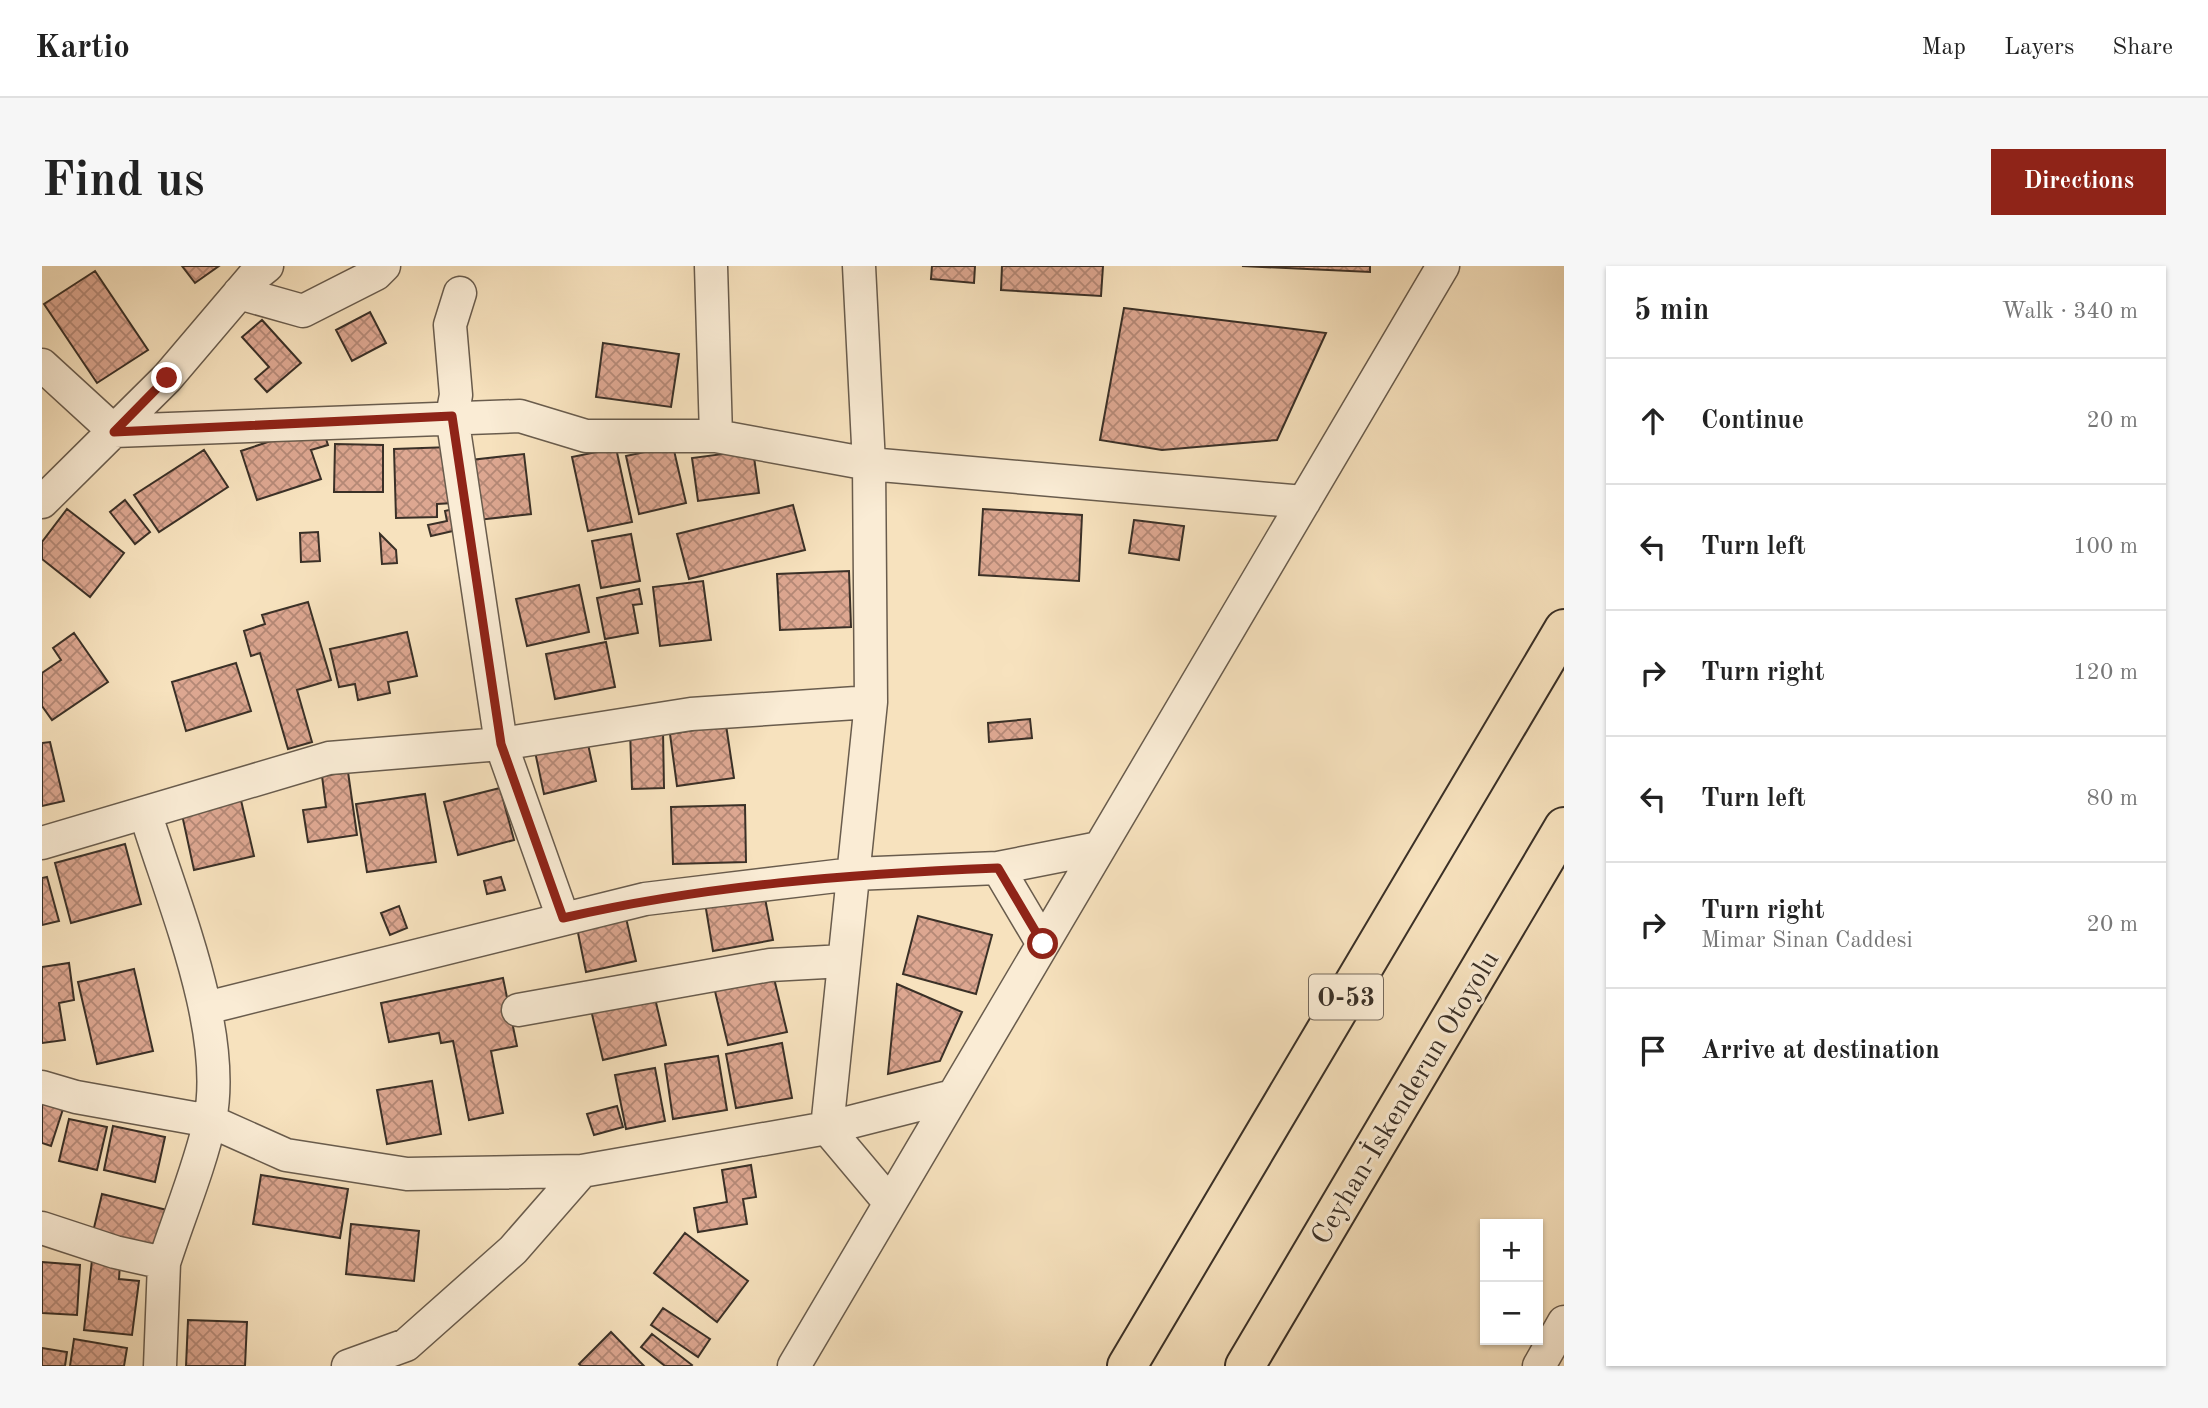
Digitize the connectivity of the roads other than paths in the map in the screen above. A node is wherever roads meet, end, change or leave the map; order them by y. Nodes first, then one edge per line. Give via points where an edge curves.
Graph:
1 (267, 266) edge
2 (384, 266) edge
3 (711, 266) edge
4 (859, 266) edge
5 (1443, 266) edge
6 (239, 293) junction
7 (460, 293) dead end
8 (42, 365) edge
9 (452, 416) junction
10 (114, 432) junction
11 (716, 436) junction
12 (869, 464) junction
13 (42, 502) edge
14 (1304, 502) junction
15 (1564, 629) edge
16 (871, 702) junction
17 (501, 744) junction
18 (146, 815) junction
19 (1564, 827) edge
20 (42, 843) edge
21 (1099, 848) junction
22 (998, 868) junction
23 (853, 874) junction
24 (563, 918) junction
25 (1043, 944) junction
26 (844, 961) junction
27 (206, 1008) junction
28 (518, 1010) dead end
29 (42, 1087) edge
30 (953, 1096) junction
31 (210, 1121) junction
32 (827, 1128) junction
33 (582, 1171) junction
34 (890, 1203) junction
35 (42, 1228) edge
36 (164, 1263) junction
37 (1564, 1322) edge
38 (415, 1356) edge
39 (160, 1366) edge
40 (348, 1366) edge
41 (794, 1366) edge
42 (1127, 1366) edge
43 (1245, 1366) edge
44 (1538, 1366) edge

1 - 6 street
2 - 6 street via 303,311
3 - 11 street
4 - 12 street
5 - 14 street
6 - 10 street
7 - 9 street via 450,325 456,395
8 - 10 street
9 - 10 street
9 - 11 street via 520,416 586,436
9 - 17 street
10 - 13 street
11 - 12 street
12 - 14 street
12 - 16 street
14 - 21 street
15 - 42 highway, O-53
16 - 17 street via 691,714
16 - 23 street
17 - 18 street via 329,758
17 - 24 street
18 - 20 street
18 - 27 street
19 - 43 highway, Ceyhan-İskenderun Otoyolu
21 - 22 street
21 - 25 street
22 - 23 street
22 - 25 street
23 - 24 street via 645,899
23 - 26 street
24 - 27 street
25 - 30 street
26 - 28 street via 770,965
26 - 32 street
27 - 31 street via 215,1065
29 - 31 street
30 - 32 street
30 - 34 street
31 - 33 street via 286,1155 407,1174
31 - 36 street
32 - 33 street
32 - 34 street
33 - 38 street
34 - 41 street
35 - 36 street
36 - 39 street
37 - 44 street
38 - 40 street

